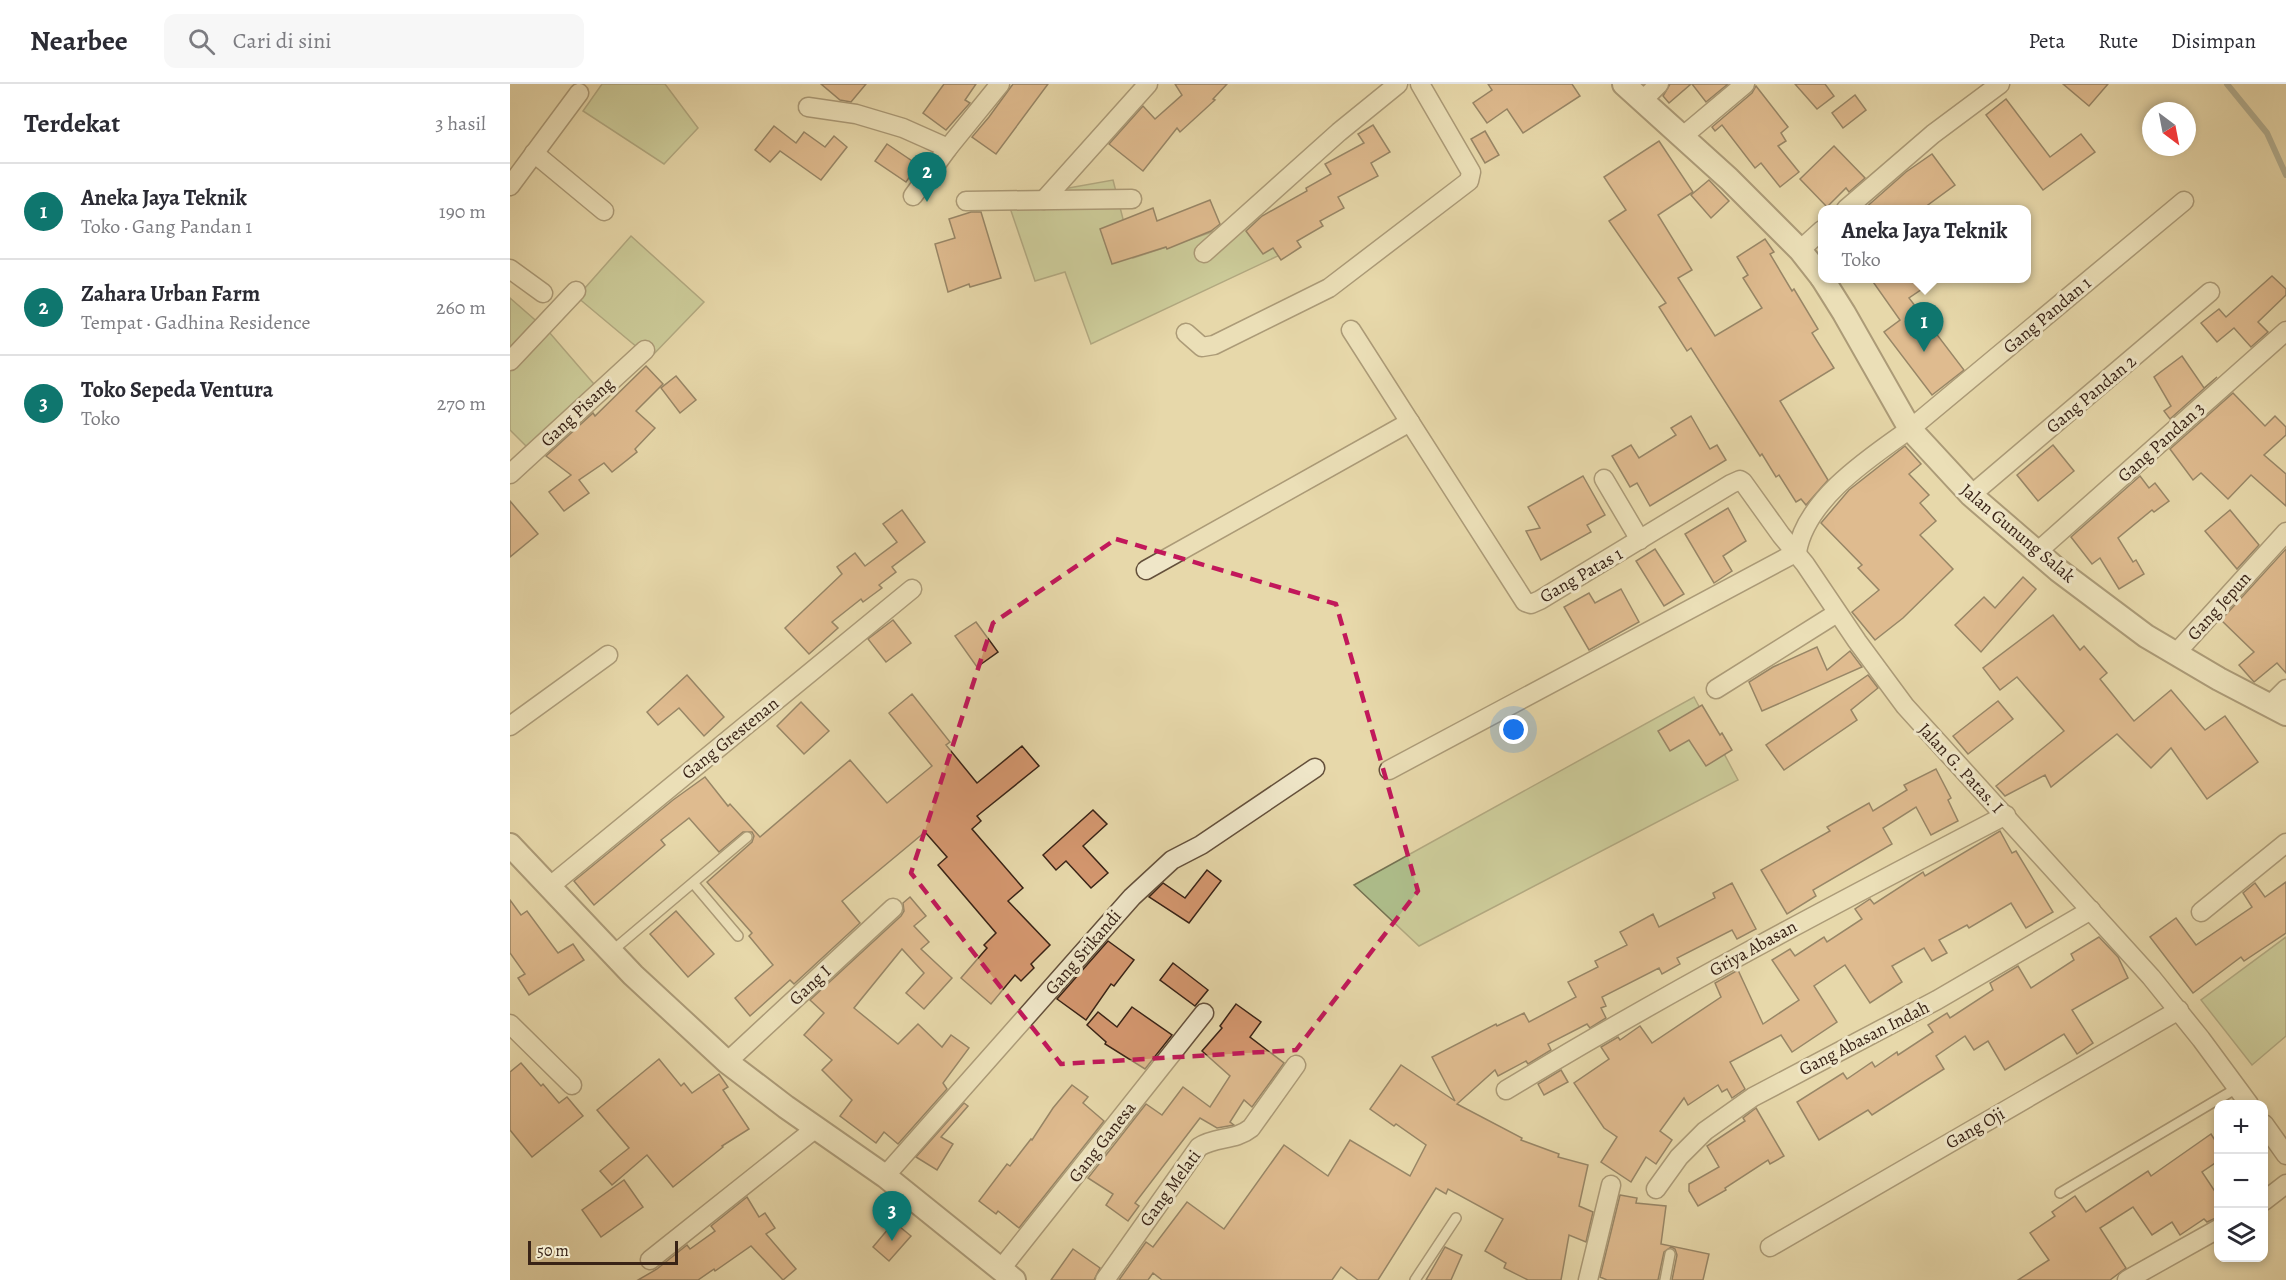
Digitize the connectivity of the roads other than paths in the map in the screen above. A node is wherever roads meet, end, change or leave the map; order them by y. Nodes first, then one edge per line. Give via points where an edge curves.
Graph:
1 (1000, 84) edge
2 (1148, 84) edge
3 (1398, 84) edge
4 (1420, 84) edge
5 (1624, 84) edge
6 (1659, 84) edge
7 (1745, 84) edge
8 (2000, 84) edge
9 (579, 93) dead end
10 (1642, 101) junction
11 (808, 107) dead end
12 (1682, 137) junction
13 (948, 148) junction
14 (534, 153) junction
15 (510, 186) edge
16 (913, 196) dead end
17 (1132, 199) dead end
18 (1044, 200) junction
19 (966, 201) dead end
20 (2184, 201) dead end
21 (1852, 205) edge
22 (604, 211) dead end
23 (1818, 234) edge
24 (1800, 250) junction
25 (1204, 253) dead end
26 (510, 269) edge
27 (1818, 273) edge
28 (1825, 283) edge
29 (576, 291) dead end
30 (2211, 292) dead end
31 (543, 293) dead end
32 (1351, 330) dead end
33 (2286, 331) edge
34 (1186, 333) dead end
35 (645, 350) dead end
36 (510, 361) edge
37 (1410, 423) junction
38 (1910, 429) junction
39 (510, 474) edge
40 (1604, 478) dead end
41 (1971, 495) junction
42 (2286, 532) edge
43 (1640, 540) junction
44 (1797, 552) junction
45 (2037, 552) junction
46 (1146, 570) dead end
47 (912, 589) dead end
48 (1837, 613) junction
49 (2177, 652) junction
50 (608, 655) dead end
51 (1716, 688) dead end
52 (2286, 689) edge
53 (2278, 710) edge
54 (510, 726) edge
55 (1315, 768) dead end
56 (1389, 770) dead end
57 (2006, 815) junction
58 (747, 837) dead end
59 (2286, 843) edge
60 (510, 845) edge
61 (694, 884) junction
62 (549, 887) junction
63 (893, 908) dead end
64 (2091, 910) junction
65 (2201, 912) dead end
66 (738, 936) dead end
67 (612, 951) junction
68 (2179, 1010) junction
69 (1204, 1013) dead end
70 (510, 1024) edge
71 (727, 1062) junction
72 (1296, 1065) dead end
73 (572, 1085) dead end
74 (2237, 1088) junction
75 (1506, 1090) dead end
76 (2246, 1100) edge
77 (816, 1128) junction
78 (2268, 1130) edge
79 (2286, 1155) edge
80 (885, 1176) junction
81 (2286, 1184) edge
82 (1611, 1185) dead end
83 (1656, 1190) dead end
84 (2060, 1193) dead end
85 (2268, 1198) edge
86 (1456, 1218) dead end
87 (2214, 1231) edge
88 (1770, 1247) dead end
89 (1670, 1254) dead end
90 (650, 1260) dead end
91 (1007, 1275) edge
92 (1105, 1280) edge
93 (1415, 1280) edge
94 (1588, 1280) edge
95 (1665, 1280) edge
96 (2127, 1280) edge

1 - 13 street
2 - 18 street
3 - 25 street
4 - 34 street via 1471,172 1469,182 1320,294 1214,345 1202,346
5 - 10 street, Jalan Gunung Salak
6 - 10 street
7 - 12 street
8 - 21 street via 1933,134
9 - 14 street
10 - 12 street, Jalan Gunung Salak
11 - 13 street via 856,114 903,128
12 - 24 street, Jalan Gunung Salak
13 - 16 street
14 - 15 street
14 - 22 street
17 - 18 street
18 - 19 street
20 - 38 street, Gang Pandan 1
23 - 24 street
24 - 27 street, Jalan Gunung Salak
26 - 31 street
28 - 38 street, Jalan Gunung Salak
29 - 36 street
30 - 41 street, Gang Pandan 2
32 - 37 street, Gang Patas 1
33 - 45 street, Gang Pandan 3
35 - 39 street, Gang Pisang
37 - 43 street, Gang Patas 1 via 1526,602 1540,600
37 - 46 street
38 - 41 street, Jalan Gunung Salak
38 - 44 street via 1863,462 1828,495 1803,530
40 - 43 street
41 - 45 street, Jalan Gunung Salak
42 - 49 street, Gang Jepun
43 - 44 street, Gang Patas 1 via 1740,480
44 - 48 street, Jalan G. Patas. I
44 - 56 street
45 - 49 street, Jalan Gunung Salak via 2137,629
47 - 62 street, Gang Grestenan
48 - 51 street
48 - 57 street, Jalan G. Patas. I via 1905,706
49 - 53 street, Jalan Gunung Salak
50 - 54 street
52 - 53 street
55 - 80 street, Gang Srikandi via 1201,845 1172,860 1131,897
57 - 64 street, Jalan G. Patas. I
57 - 75 street, Griya Abasan via 1787,929 1606,1029
58 - 61 lane
59 - 65 street
60 - 62 street
61 - 66 lane
61 - 67 lane
62 - 67 street
63 - 71 street, Gang I
64 - 68 street, Jalan G. Patas. I
64 - 83 street, Gang Abasan Indah via 1937,1000 1753,1097 1705,1131 1679,1157
67 - 71 street
68 - 74 street, Jalan G. Patas. I
68 - 88 street, Gang Oji
69 - 91 street, Gang Ganesa
70 - 73 street
71 - 77 street
72 - 92 street, Gang Melati via 1242,1136 1216,1138 1199,1147
74 - 76 street, Jalan G. Patas. I
74 - 84 lane
77 - 80 street
77 - 90 street
78 - 79 street
80 - 91 street
81 - 85 street
82 - 94 street
86 - 93 lane
87 - 96 street
89 - 95 lane

